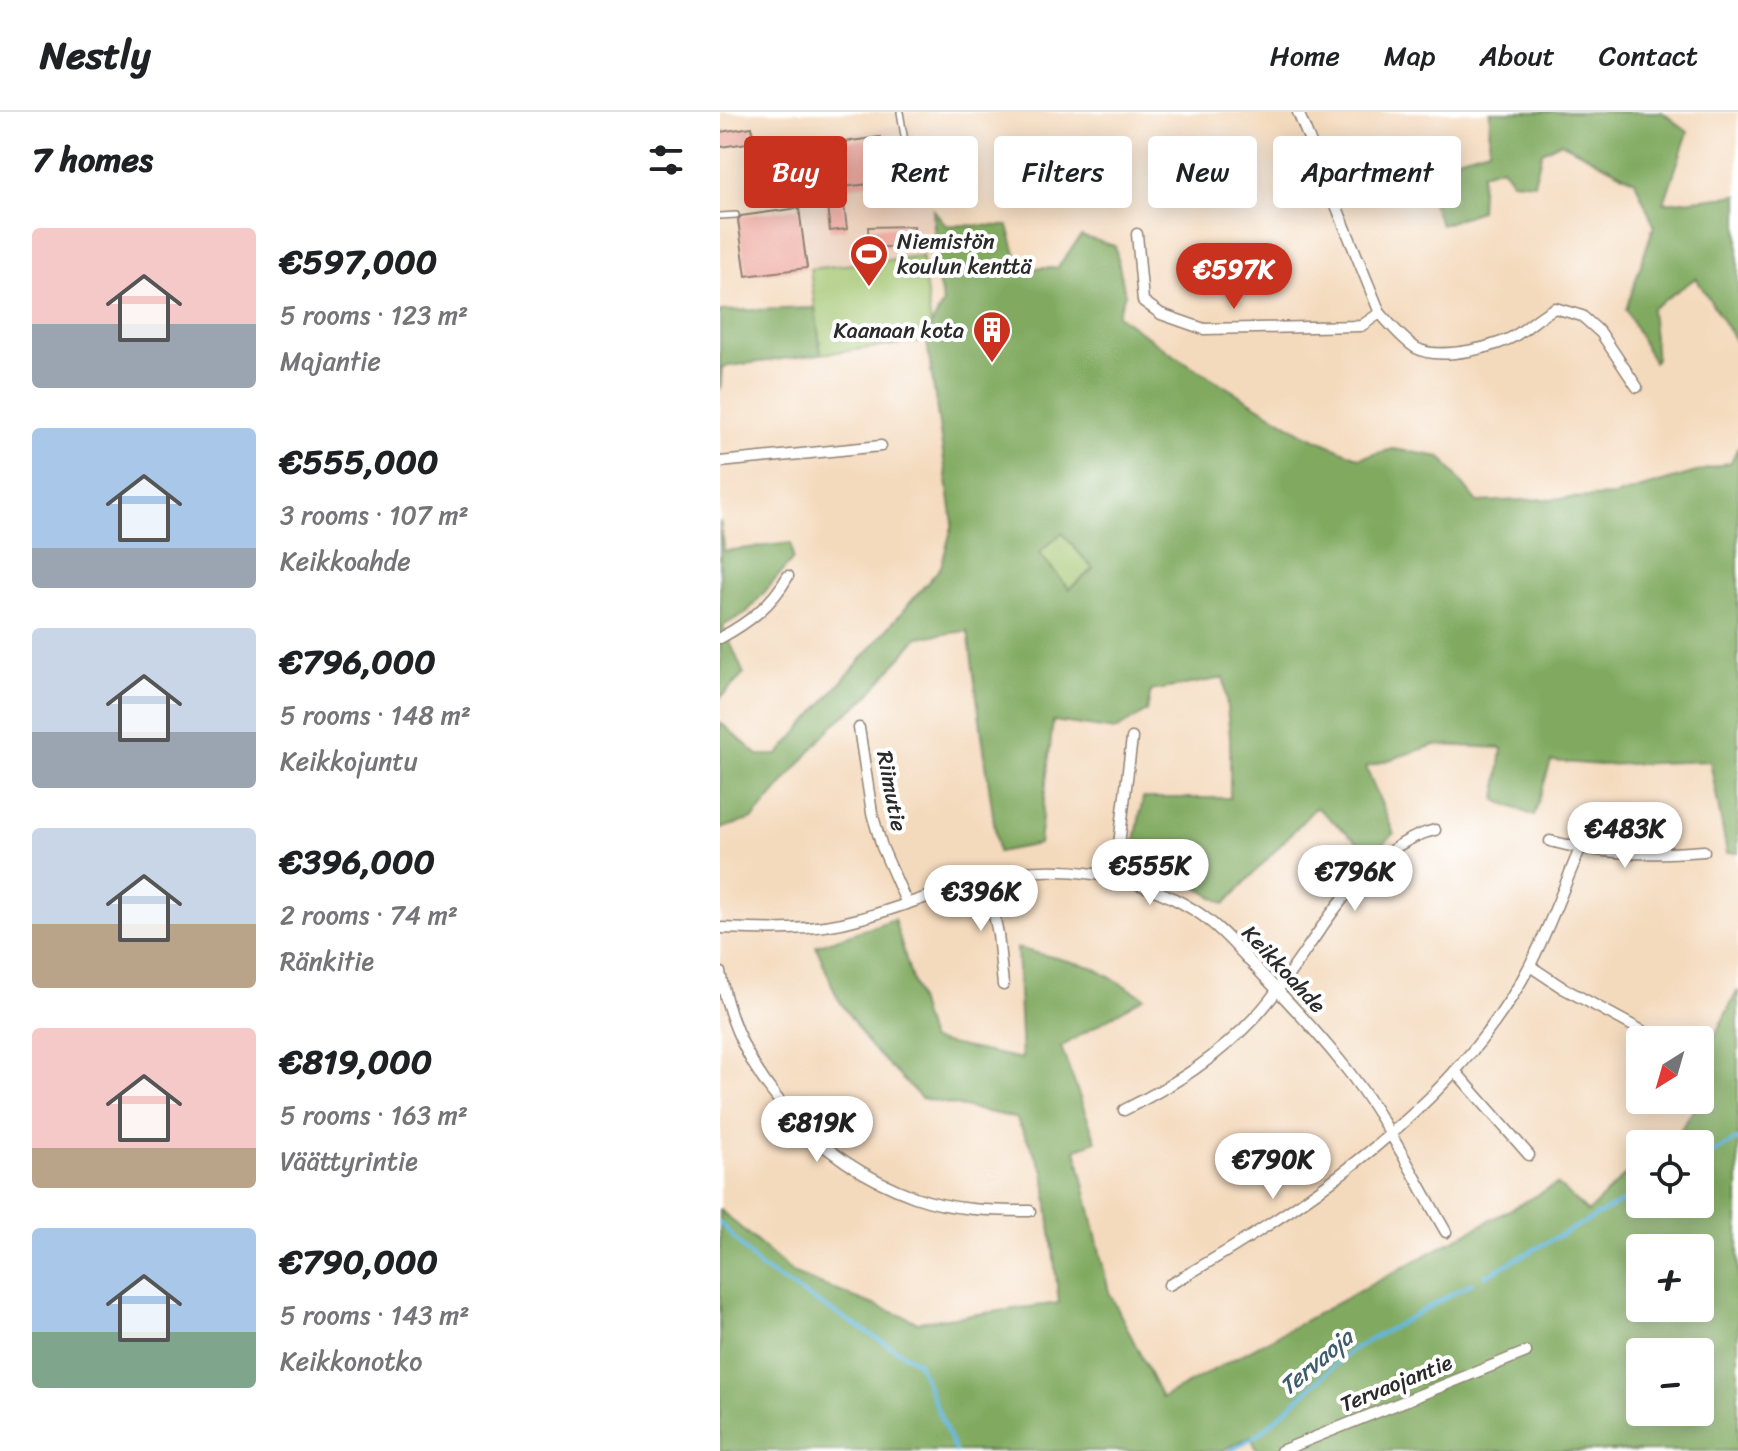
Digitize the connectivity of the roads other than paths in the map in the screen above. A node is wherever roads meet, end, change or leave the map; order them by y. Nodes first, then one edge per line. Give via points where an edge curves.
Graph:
1 (900, 112) edge
2 (1298, 112) edge
3 (904, 136) edge
4 (736, 215) dead end
5 (720, 216) edge
6 (1137, 234) dead end
7 (1380, 313) junction
8 (1637, 387) dead end
9 (881, 446) dead end
10 (720, 462) edge
11 (788, 576) dead end
12 (720, 638) edge
13 (859, 728) dead end
14 (1132, 738) dead end
15 (1435, 830) dead end
16 (1550, 841) dead end
17 (1580, 849) junction
18 (1704, 851) dead end
19 (986, 876) junction
20 (1115, 877) junction
21 (907, 904) junction
22 (720, 928) edge
23 (1530, 966) junction
24 (720, 972) edge
25 (1003, 985) dead end
26 (1278, 991) junction
27 (1633, 1026) edge
28 (1455, 1071) junction
29 (1124, 1110) dead end
30 (1389, 1133) junction
31 (1529, 1155) dead end
32 (1030, 1211) dead end
33 (1446, 1232) dead end
34 (1169, 1285) dead end
35 (1526, 1352) dead end
36 (1281, 1451) edge

1 - 3 lane
2 - 7 street
4 - 5 lane
6 - 7 street via 1143,301 1161,314 1204,329 1361,326
7 - 8 street via 1419,350 1444,354 1517,335 1555,308 1582,316 1601,333
9 - 10 street
11 - 12 street via 764,608
13 - 21 street, Riimutie via 872,813
14 - 20 street
15 - 26 street via 1406,841 1370,869
16 - 17 street
17 - 18 street via 1638,854
17 - 23 street
19 - 20 street, Keikkoahde via 1060,870
19 - 21 street, Keikkoahde
19 - 25 street
20 - 26 street, Keikkoahde via 1195,910
21 - 22 street, Keikkoahde via 818,928
23 - 27 street
23 - 28 street
24 - 32 street via 746,1054 796,1122 825,1148 863,1174 917,1198 956,1207
26 - 29 street via 1219,1052 1178,1082
26 - 30 street, Keikkoahde via 1343,1064
28 - 30 street
28 - 31 street
30 - 33 street, Keikkoahde
30 - 34 street via 1262,1230
35 - 36 street, Tervaojantie

